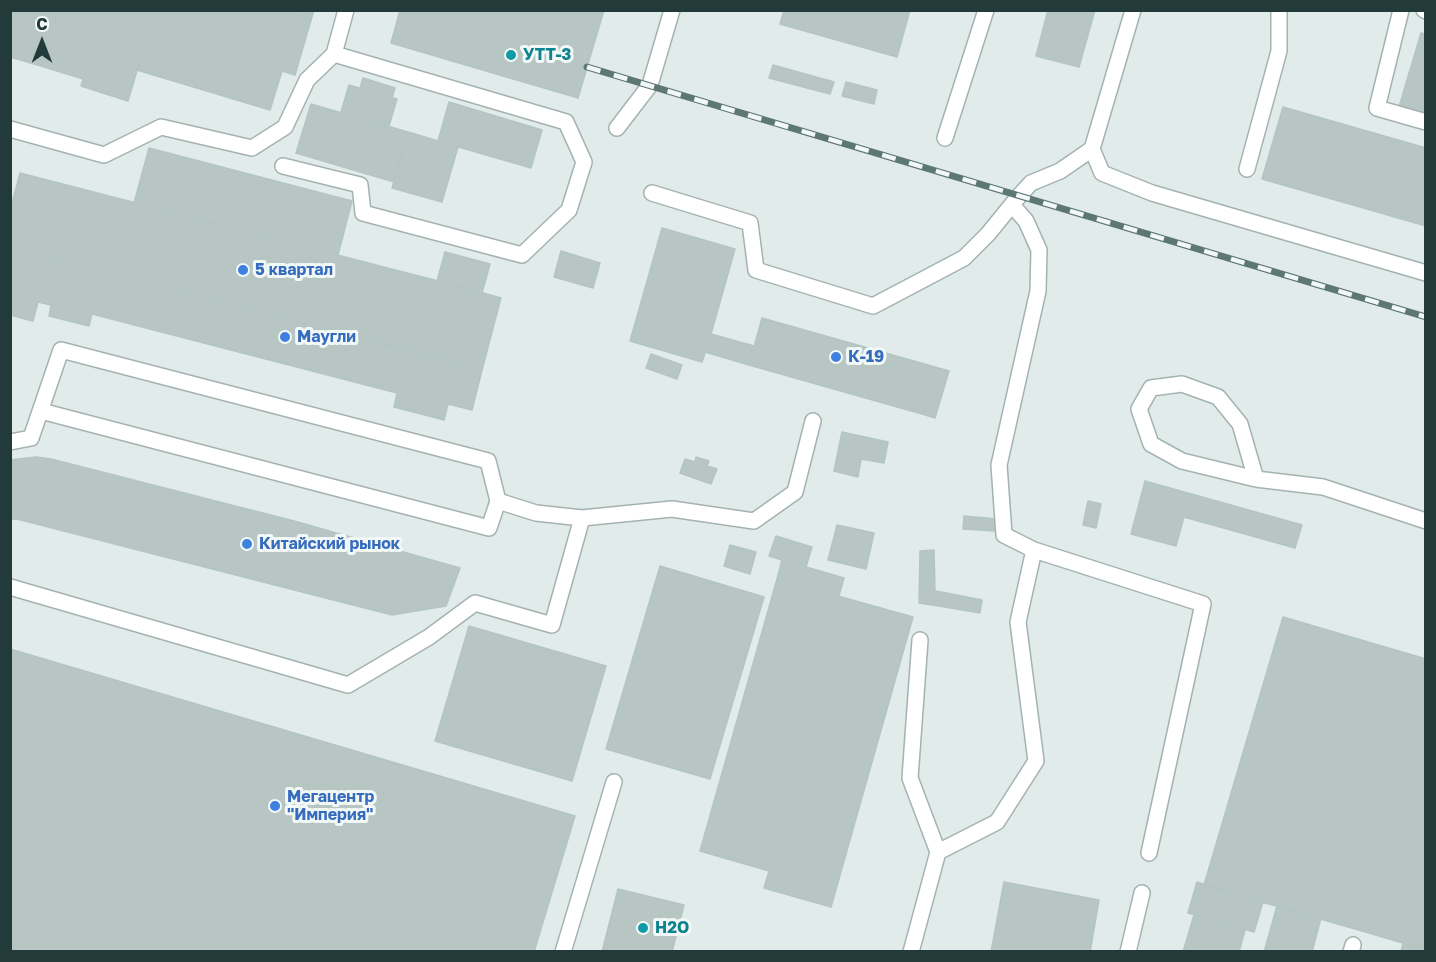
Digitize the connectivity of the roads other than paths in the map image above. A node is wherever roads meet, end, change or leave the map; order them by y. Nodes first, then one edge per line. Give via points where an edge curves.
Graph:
1 (346, 10) edge
2 (672, 10) edge
3 (986, 10) edge
4 (1133, 10) edge
5 (1280, 10) edge
6 (1401, 10) edge
7 (334, 54) junction
8 (1425, 122) edge
9 (616, 128) dead end
10 (10, 129) edge
11 (945, 138) dead end
12 (1092, 149) junction
13 (283, 166) dead end
14 (1247, 169) dead end
15 (652, 193) dead end
16 (1012, 205) junction
17 (1425, 273) edge
18 (41, 411) junction
19 (813, 421) dead end
20 (10, 442) edge
21 (1256, 479) junction
22 (498, 501) junction
23 (582, 518) junction
24 (1425, 521) edge
25 (1034, 550) junction
26 (10, 587) edge
27 (920, 640) dead end
28 (614, 782) dead end
29 (938, 852) junction
30 (1149, 853) dead end
31 (1142, 893) dead end
32 (563, 951) edge
33 (911, 951) edge
34 (1128, 951) edge

1 - 7 lane
2 - 9 lane via 650,85
3 - 11 lane
4 - 12 lane
5 - 14 lane via 1279,51
6 - 8 lane via 1377,108
7 - 10 lane via 307,80 285,127 252,148 161,127 104,155
7 - 13 lane via 566,122 584,162 569,210 522,255 363,213 360,186
12 - 16 lane via 1060,171 1031,183
12 - 17 lane via 1102,173 1152,193
15 - 16 lane via 750,223 756,270 873,306 964,258
16 - 25 lane via 1026,221 1039,250 1038,291 999,465 1004,535
18 - 20 lane via 31,438
18 - 22 lane via 489,528
18 - 22 lane via 61,350 488,461
19 - 23 lane via 795,492 754,521 672,509
21 - 21 lane via 1182,461 1151,444 1139,409 1151,388 1182,384 1218,397 1240,424
21 - 24 lane via 1323,488
22 - 23 lane via 536,513
23 - 26 lane via 552,626 475,603 429,637 348,685
25 - 29 lane via 1018,622 1036,761 997,822
25 - 30 lane via 1203,604
27 - 29 lane via 910,778
28 - 32 lane
29 - 33 lane
31 - 34 lane

